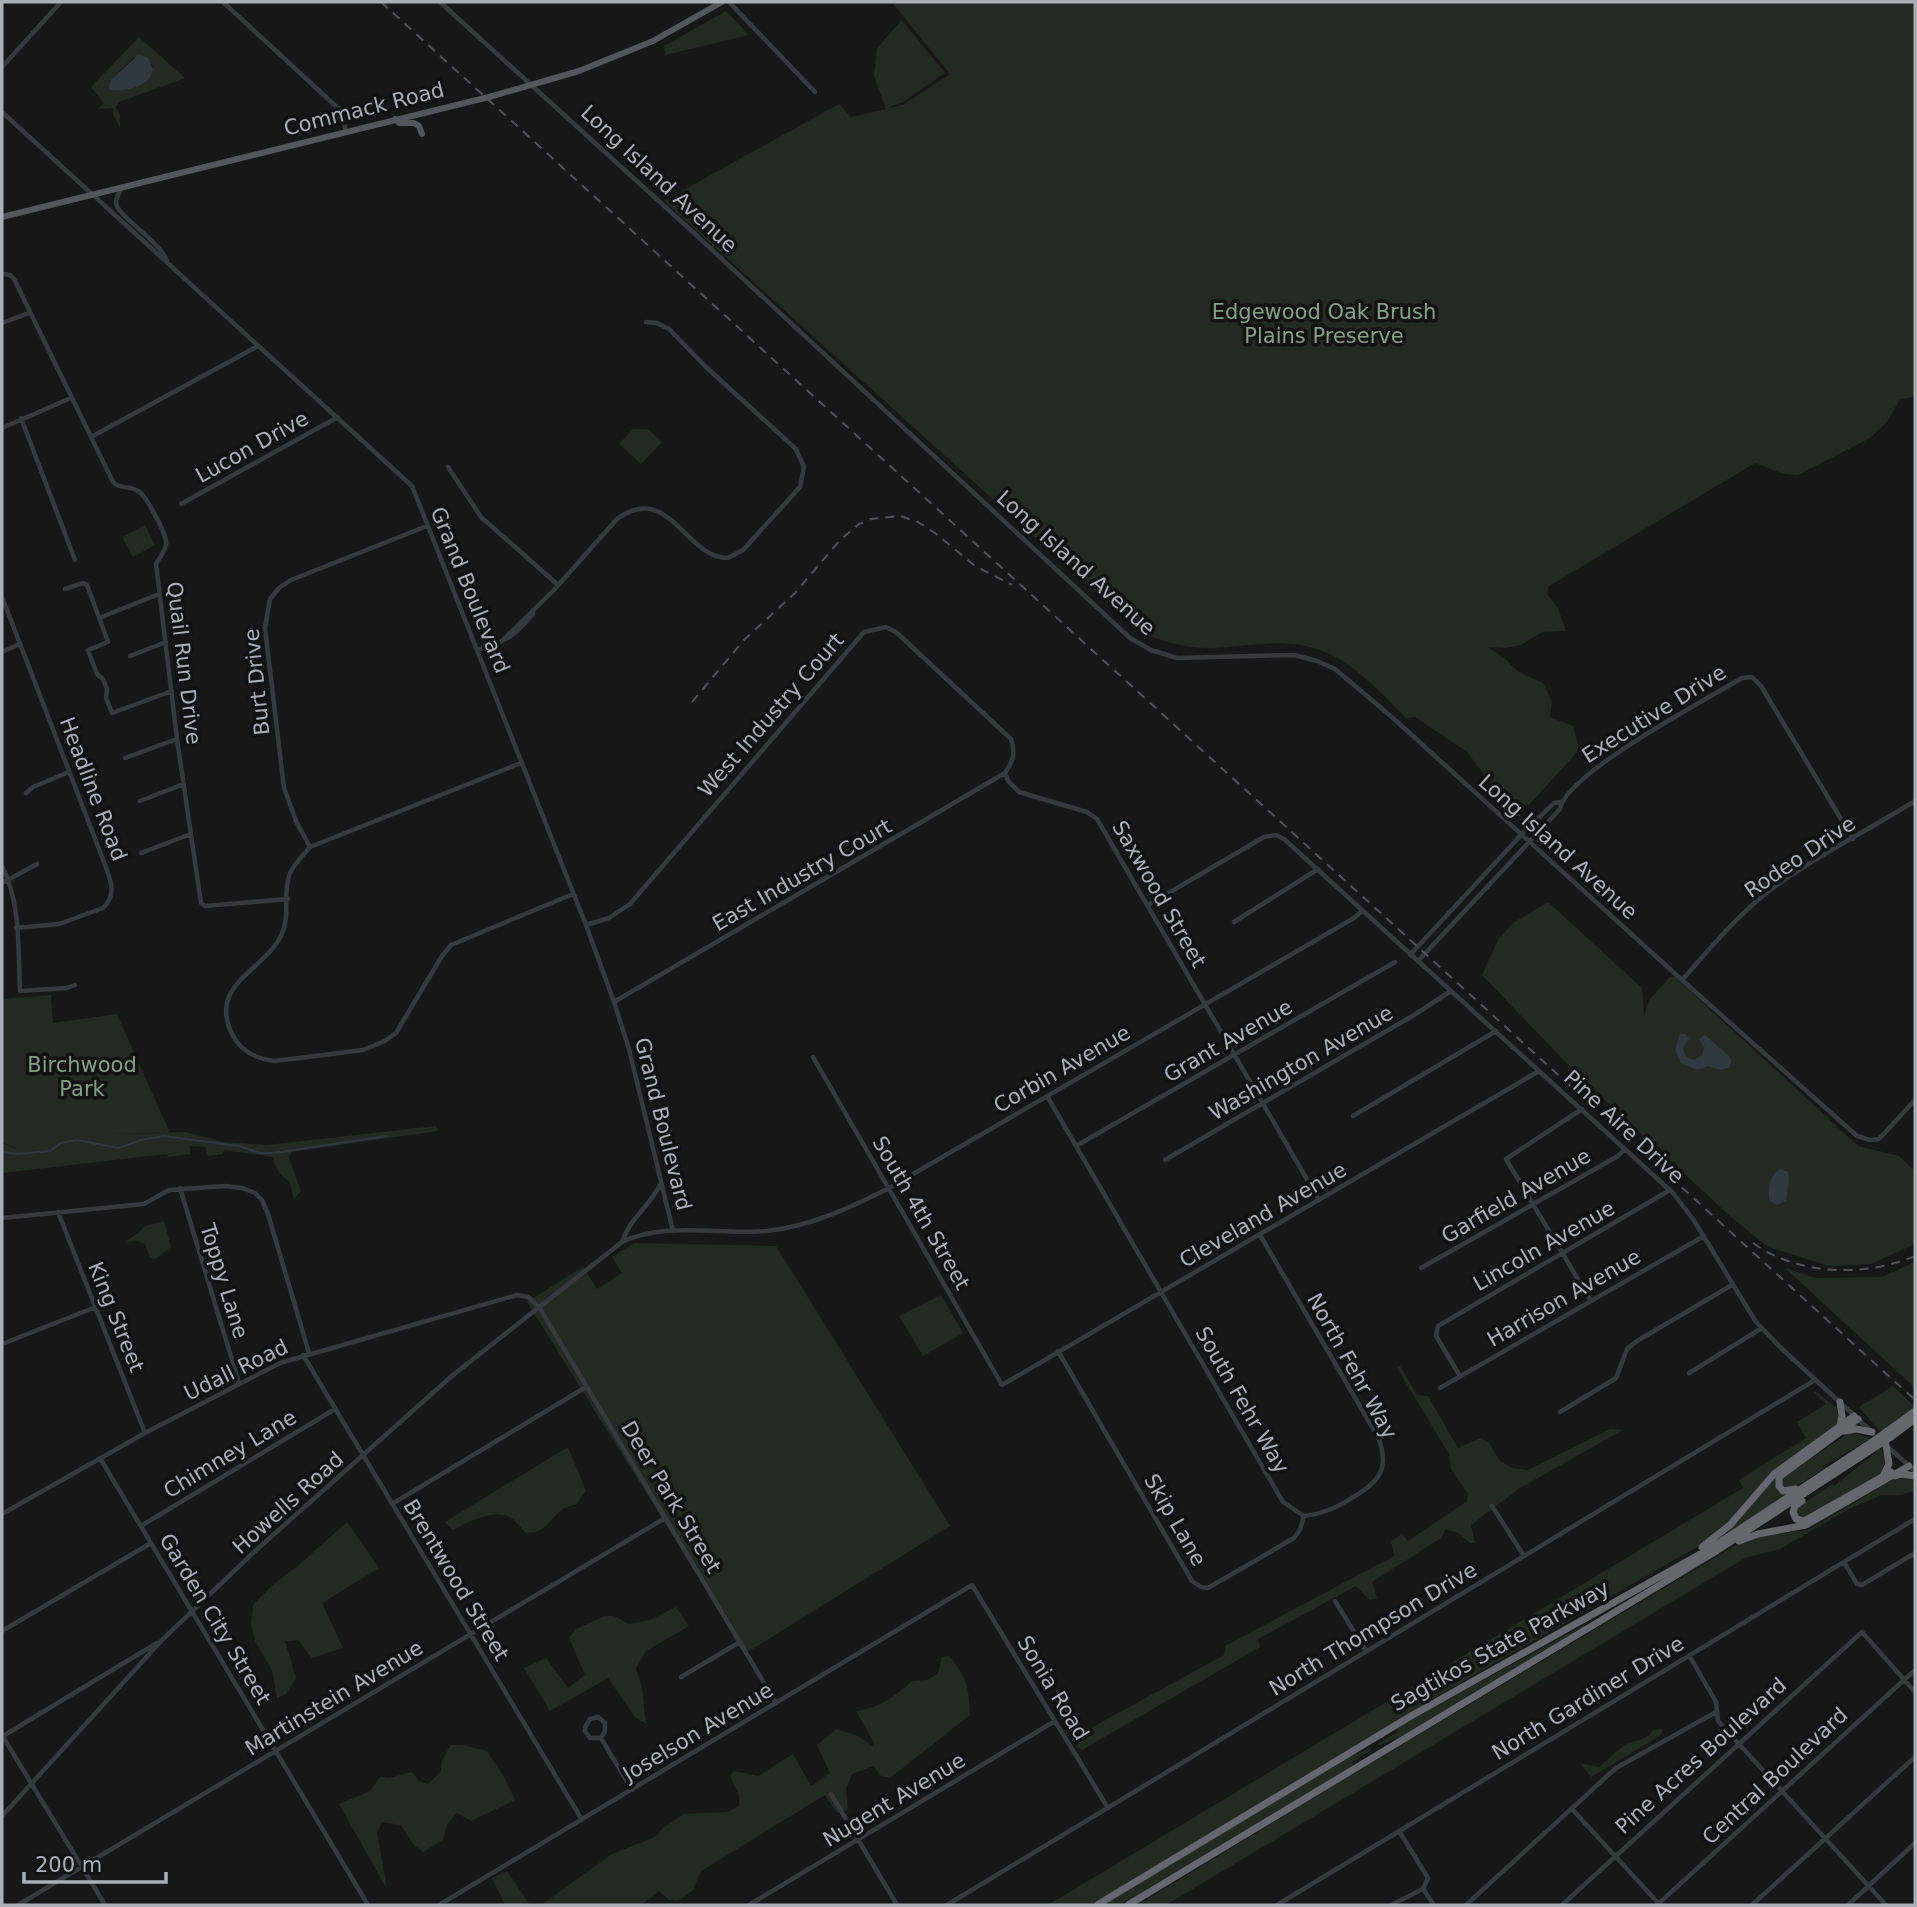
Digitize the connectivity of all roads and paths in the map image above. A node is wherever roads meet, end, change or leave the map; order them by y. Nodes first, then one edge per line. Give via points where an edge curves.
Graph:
1 (61, 2) edge
2 (223, 2) edge
3 (440, 2) edge
4 (722, 2) edge
5 (729, 2) edge
6 (2, 67) edge
7 (531, 84) junction
8 (815, 92) dead end
9 (2, 112) edge
10 (395, 119) junction
11 (346, 131) junction
12 (422, 134) dead end
13 (123, 186) junction
14 (90, 194) junction
15 (2, 217) edge
16 (167, 262) junction
17 (2, 274) edge
18 (29, 313) junction
19 (646, 322) dead end
20 (2, 323) edge
21 (258, 346) junction
22 (71, 398) junction
23 (338, 417) junction
24 (20, 418) junction
25 (2, 428) edge
26 (91, 437) junction
27 (448, 467) dead end
28 (181, 504) dead end
29 (427, 526) junction
30 (75, 560) dead end
31 (558, 585) junction
32 (65, 589) dead end
33 (159, 594) junction
34 (2, 597) edge
35 (100, 618) junction
36 (166, 642) junction
37 (20, 644) junction
38 (477, 650) junction
39 (2, 652) edge
40 (130, 656) dead end
41 (172, 691) junction
42 (177, 740) junction
43 (125, 758) dead end
44 (522, 763) junction
45 (69, 772) junction
46 (1005, 773) junction
47 (184, 784) junction
48 (26, 793) dead end
49 (140, 801) dead end
50 (1915, 801) edge
51 (1561, 802) junction
52 (191, 834) junction
53 (1521, 835) junction
54 (1853, 839) junction
55 (1529, 842) junction
56 (310, 847) junction
57 (141, 853) dead end
58 (37, 864) dead end
59 (2, 866) edge
60 (1318, 869) junction
61 (8, 880) junction
62 (2, 883) edge
63 (573, 894) junction
64 (288, 899) junction
65 (1147, 905) junction
66 (1362, 911) junction
67 (1234, 922) dead end
68 (586, 925) junction
69 (16, 929) junction
70 (1410, 955) junction
71 (1418, 961) junction
72 (1395, 962) dead end
73 (1682, 980) junction
74 (75, 985) dead end
75 (1451, 991) junction
76 (614, 1002) junction
77 (1206, 1005) junction
78 (1496, 1031) junction
79 (1235, 1055) junction
80 (813, 1057) dead end
81 (1539, 1071) junction
82 (1047, 1096) junction
83 (1915, 1100) edge
84 (1263, 1104) junction
85 (1582, 1109) junction
86 (1353, 1116) dead end
87 (1076, 1146) junction
88 (1625, 1149) junction
89 (1165, 1160) dead end
90 (662, 1181) junction
91 (180, 1188) junction
92 (889, 1188) junction
93 (1670, 1190) junction
94 (1320, 1200) junction
95 (1532, 1204) junction
96 (58, 1212) junction
97 (2, 1219) edge
98 (673, 1231) junction
99 (1260, 1235) junction
100 (1704, 1236) junction
101 (622, 1242) junction
102 (1562, 1253) junction
103 (1421, 1268) dead end
104 (1732, 1285) junction
105 (1160, 1293) junction
106 (1591, 1301) junction
107 (96, 1307) junction
108 (538, 1307) junction
109 (1762, 1328) junction
110 (2, 1344) edge
111 (1058, 1351) junction
112 (309, 1353) junction
113 (303, 1355) junction
114 (1689, 1373) dead end
115 (1460, 1376) junction
116 (1815, 1380) junction
117 (239, 1384) junction
118 (1002, 1385) joint
119 (586, 1387) junction
120 (1440, 1388) dead end
121 (1840, 1402) junction
122 (335, 1409) junction
123 (1560, 1412) dead end
124 (1915, 1412) edge
125 (1856, 1417) junction
126 (1915, 1419) edge
127 (1840, 1429) junction
128 (1872, 1432) junction
129 (145, 1433) junction
130 (1889, 1434) junction
131 (1886, 1445) junction
132 (364, 1456) junction
133 (100, 1458) junction
134 (1911, 1469) edge
135 (1821, 1480) junction
136 (1882, 1480) junction
137 (392, 1504) junction
138 (1492, 1506) dead end
139 (2, 1514) edge
140 (1304, 1516) junction
141 (665, 1518) junction
142 (1915, 1519) edge
143 (141, 1526) junction
144 (151, 1543) junction
145 (1713, 1553) junction
146 (1915, 1553) edge
147 (1524, 1556) junction
148 (1844, 1562) junction
149 (1664, 1574) junction
150 (972, 1585) joint
151 (1335, 1601) dead end
152 (192, 1612) junction
153 (2, 1631) edge
154 (470, 1635) junction
155 (162, 1640) junction
156 (740, 1642) junction
157 (1366, 1651) junction
158 (1689, 1655) junction
159 (1915, 1670) edge
160 (681, 1677) dead end
161 (1904, 1679) junction
162 (1915, 1692) edge
163 (776, 1703) junction
164 (1716, 1712) junction
165 (1055, 1721) junction
166 (2, 1736) edge
167 (601, 1738) junction
168 (1738, 1743) junction
169 (276, 1751) junction
170 (1915, 1758) edge
171 (31, 1783) junction
172 (632, 1790) junction
173 (1781, 1791) junction
174 (831, 1794) dead end
175 (1108, 1808) junction
176 (1572, 1809) junction
177 (2, 1816) edge
178 (582, 1820) junction
179 (1399, 1831) junction
180 (1825, 1839) junction
181 (858, 1840) junction
182 (1915, 1843) edge
183 (1615, 1856) junction
184 (82, 1867) junction
185 (1868, 1886) junction
186 (1423, 1889) junction
187 (18, 1905) edge
188 (105, 1905) edge
189 (368, 1905) edge
190 (439, 1905) edge
191 (750, 1905) edge
192 (897, 1905) edge
193 (947, 1905) edge
194 (1097, 1905) edge
195 (1128, 1905) edge
196 (1277, 1905) edge
197 (1391, 1905) edge
198 (1434, 1905) edge
199 (1466, 1905) edge
200 (1562, 1905) edge
201 (1659, 1905) edge
202 (1752, 1905) edge
203 (1848, 1905) edge
204 (1886, 1905) edge

1 - 6 street
2 - 11 street via 340,110
3 - 7 street, Long Island Avenue
4 - 7 main road, Commack Road via 628,53
5 - 8 street
7 - 10 main road, Commack Road
7 - 53 street, Long Island Avenue via 1129,638 1177,658 1294,655 1335,669
9 - 14 street, Grand Boulevard
10 - 11 main road, Commack Road
10 - 12 main road via 414,123
11 - 13 main road, Commack Road
13 - 14 main road, Commack Road
13 - 16 street via 116,199 118,209 161,249
14 - 15 main road, Commack Road
14 - 16 street, Grand Boulevard
16 - 21 street, Grand Boulevard
17 - 18 street, Quail Run Drive via 14,279
18 - 20 street
18 - 22 street, Quail Run Drive
19 - 31 street via 669,329 796,449 804,477 737,555 713,555 665,514 636,509 617,519
21 - 23 street, Grand Boulevard
21 - 26 street
22 - 24 street
22 - 26 street, Quail Run Drive
23 - 28 street, Lucon Drive
23 - 29 street, Grand Boulevard via 412,486
24 - 25 street
24 - 30 street
26 - 33 street, Quail Run Drive via 115,484 142,493 166,536 156,564
27 - 31 street via 481,517
29 - 38 street, Grand Boulevard
29 - 56 street, Burt Drive via 291,580 270,599 265,631 284,788
31 - 38 street via 513,637
32 - 35 street via 87,585
33 - 35 street
33 - 36 street, Quail Run Drive
34 - 37 street, Headline Road
35 - 41 street via 108,642 88,650 107,689 112,713
36 - 40 street
36 - 41 street, Quail Run Drive
37 - 39 street
37 - 45 street, Headline Road
38 - 44 street, Grand Boulevard
41 - 42 street, Quail Run Drive
42 - 43 street
42 - 47 street, Quail Run Drive
44 - 56 street
44 - 63 street, Grand Boulevard
45 - 48 street
45 - 69 street, Headline Road via 113,892 103,908 59,924
46 - 65 street, Saxwood Street via 1019,792 1097,818
46 - 68 street, West Industry Court via 1015,750 1001,728 896,632 886,627 864,632 630,904
46 - 76 street, East Industry Court
47 - 49 street
47 - 52 street, Quail Run Drive
50 - 54 street, Rodeo Drive
51 - 53 street, Executive Drive via 1554,803
51 - 54 street, Executive Drive via 1583,777 1608,759 1742,678 1752,677
51 - 55 street, Executive Drive via 1560,809
52 - 57 street
52 - 64 street, Quail Run Drive via 205,906
53 - 55 street, Long Island Avenue
53 - 70 street
54 - 73 street, Rodeo Drive via 1765,895
55 - 71 street
55 - 73 street, Long Island Avenue
56 - 64 street via 291,872
58 - 61 street
59 - 61 street
60 - 65 street, Pine Aire Drive via 1284,839 1268,835
60 - 66 street, Pine Aire Drive
60 - 67 street
61 - 62 street
61 - 69 street
63 - 64 street via 452,945 396,1033 385,1041 363,1050 275,1061 248,1053 233,1037 227,1014 230,993 281,935
63 - 68 street, Grand Boulevard
65 - 77 street, Saxwood Street
66 - 70 street, Pine Aire Drive
66 - 77 street, Corbin Avenue
68 - 76 street, Grand Boulevard
69 - 74 street via 20,992
70 - 71 street, Pine Aire Drive
71 - 75 street, Pine Aire Drive
72 - 79 street, Grant Avenue
73 - 83 street, Long Island Avenue via 1857,1136 1879,1139
75 - 78 street, Pine Aire Drive
75 - 84 street, Washington Avenue
76 - 90 street, Grand Boulevard
77 - 79 street, Saxwood Street
77 - 82 street, Corbin Avenue
78 - 81 street, Pine Aire Drive
78 - 86 street
79 - 84 street, Saxwood Street
79 - 87 street, Grant Avenue
80 - 92 street, South 4th Street
81 - 85 street, Pine Aire Drive
81 - 94 street, Cleveland Avenue
82 - 87 street, South Fehr Way
82 - 92 street, Corbin Avenue
84 - 89 street, Washington Avenue
84 - 94 street, Saxwood Street
85 - 88 street, Pine Aire Drive
85 - 95 street via 1506,1159
87 - 105 street, South Fehr Way
88 - 93 street, Pine Aire Drive
88 - 95 street, Garfield Avenue
90 - 98 street, Grand Boulevard
90 - 101 street via 652,1201 628,1225
91 - 96 street via 144,1204
91 - 112 street via 242,1188 262,1200
91 - 117 street, Toppy Lane
92 - 98 street, Corbin Avenue via 842,1212 768,1231
92 - 118 street, South 4th Street
93 - 100 street, Pine Aire Drive
93 - 102 street, Lincoln Avenue
94 - 99 street, Cleveland Avenue
95 - 102 street
95 - 103 street, Garfield Avenue
96 - 97 street
96 - 107 street, King Street
98 - 101 street, Corbin Avenue
99 - 105 street, Cleveland Avenue
99 - 140 street, North Fehr Way via 1378,1437 1384,1457 1380,1474 1367,1489 1332,1510
100 - 104 street, Pine Aire Drive
100 - 106 street, Harrison Avenue
101 - 108 street, Howells Road
102 - 106 street
102 - 115 street, Lincoln Avenue via 1438,1326 1436,1336
104 - 109 street, Pine Aire Drive
104 - 123 street via 1637,1340 1627,1349 1616,1378
105 - 111 street, Cleveland Avenue
105 - 140 street, South Fehr Way via 1283,1502
106 - 115 street, Harrison Avenue
107 - 110 street
107 - 129 street, King Street
108 - 112 street, Udall Road via 528,1297 517,1295
108 - 119 street, Deer Park Street
108 - 132 street, Howells Road via 453,1375
109 - 114 street
109 - 116 street, Pine Aire Drive
111 - 118 street, Cleveland Avenue
111 - 140 street, Skip Lane via 1192,1581 1208,1588 1286,1544 1300,1530
112 - 113 street, Udall Road
113 - 117 street, Udall Road
113 - 122 street, Brentwood Street
115 - 120 street, Harrison Avenue
116 - 121 street, Pine Aire Drive
116 - 147 street, North Thompson Drive
117 - 129 street, Udall Road
119 - 137 street
119 - 141 street, Deer Park Street
121 - 125 street, Pine Aire Drive
121 - 127 highway
122 - 132 street, Brentwood Street
122 - 143 street, Chimney Lane
124 - 130 highway, Sagtikos State Parkway
125 - 127 highway
125 - 128 street, Pine Aire Drive
126 - 130 highway, Sagtikos State Parkway
127 - 128 highway
127 - 135 highway via 1784,1473 1778,1483 1783,1491 1790,1491
127 - 149 highway via 1768,1479 1724,1531
128 - 131 street, Pine Aire Drive
129 - 133 street, Udall Road
130 - 135 highway, Sagtikos State Parkway, bridge
131 - 134 street, Pine Aire Drive
131 - 136 highway via 1889,1464
132 - 137 street, Brentwood Street
132 - 152 street, Howells Road
133 - 139 street, Udall Road
133 - 143 street, Garden City Street
134 - 136 highway
134 - 136 highway
135 - 136 highway via 1794,1508 1798,1520 1809,1519
135 - 145 highway, Sagtikos State Parkway
135 - 149 highway, Sagtikos State Parkway
136 - 145 highway via 1806,1525 1758,1534
137 - 154 street, Brentwood Street
138 - 147 street
141 - 154 street, Martinstein Avenue
141 - 156 street, Deer Park Street
142 - 148 street, North Gardiner Drive
143 - 144 street, Garden City Street
144 - 152 street, Garden City Street
144 - 153 street
145 - 195 highway, Sagtikos State Parkway
146 - 148 street via 1862,1585
147 - 157 street, North Thompson Drive
148 - 158 street, North Gardiner Drive
149 - 194 highway, Sagtikos State Parkway via 1411,1716
150 - 163 street, Joselson Avenue
150 - 165 street, Sonia Road
151 - 157 street
152 - 155 street, Howells Road
152 - 169 street, Garden City Street
154 - 169 street, Martinstein Avenue
154 - 178 street, Brentwood Street
155 - 166 street
155 - 171 street, Howells Road
156 - 160 street
156 - 163 street, Deer Park Street
157 - 175 street, North Thompson Drive
158 - 164 street via 1716,1702
158 - 179 street, North Gardiner Drive
159 - 161 street, Central Boulevard
161 - 162 street
161 - 168 street, Pine Acres Boulevard via 1862,1632
161 - 173 street, Central Boulevard
163 - 172 street, Joselson Avenue
164 - 168 street via 1718,1721
164 - 176 street via 1616,1768
165 - 175 street, Sonia Road
165 - 181 street, Nugent Avenue
166 - 171 street
167 - 167 street via 605,1723 590,1718 586,1734
167 - 172 street
168 - 173 street
168 - 183 street, Pine Acres Boulevard
169 - 184 street, Martinstein Avenue
169 - 189 street, Garden City Street
170 - 180 street
171 - 177 street, Howells Road
171 - 184 street
172 - 178 street, Joselson Avenue
173 - 180 street
173 - 201 street, Central Boulevard
174 - 181 street
175 - 193 street, North Thompson Drive
176 - 183 street
176 - 199 street
178 - 190 street, Joselson Avenue
179 - 186 street via 1428,1878
179 - 196 street, North Gardiner Drive
180 - 185 street
180 - 202 street
181 - 191 street, Nugent Avenue
181 - 192 street
182 - 185 street
183 - 200 street, Pine Acres Boulevard
183 - 201 street
184 - 187 street, Martinstein Avenue
184 - 188 street
185 - 203 street
185 - 204 street
186 - 197 street
186 - 198 street

